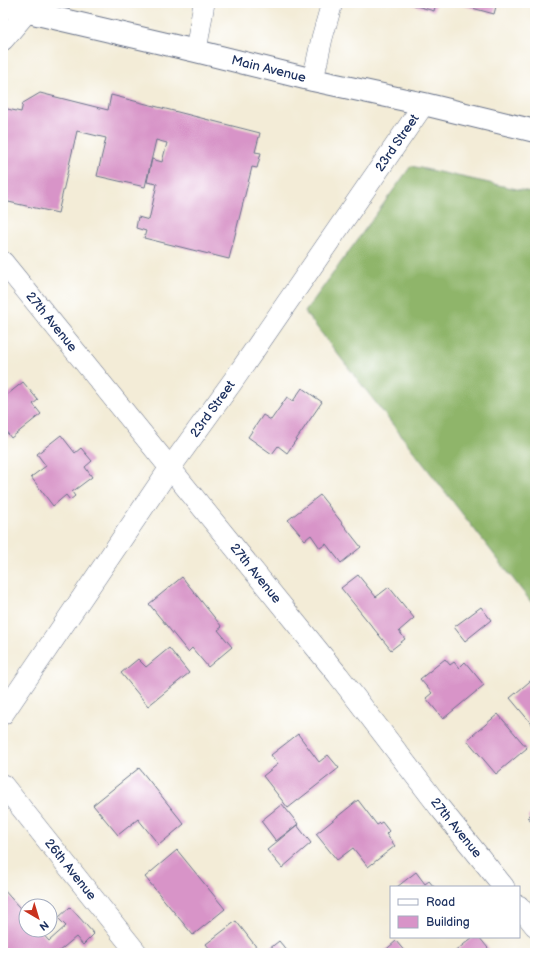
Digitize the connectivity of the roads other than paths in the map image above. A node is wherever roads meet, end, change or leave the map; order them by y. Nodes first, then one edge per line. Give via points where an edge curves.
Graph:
1 (204, 3) edge
2 (332, 3) edge
3 (3, 6) edge
4 (27, 12) junction
5 (3, 40) edge
6 (196, 51) junction
7 (313, 80) junction
8 (424, 104) junction
9 (535, 131) edge
10 (3, 262) edge
11 (170, 468) junction
12 (3, 714) edge
13 (3, 785) edge
14 (503, 886) edge
15 (520, 907) edge
16 (535, 926) edge
17 (137, 953) edge

1 - 6 street
2 - 7 street
3 - 4 main road, Main Avenue
4 - 5 street
4 - 6 main road, Main Avenue
6 - 7 main road, Main Avenue
7 - 8 main road, Main Avenue
8 - 9 main road, Main Avenue
8 - 11 street, 23rd Street
10 - 11 street, 27th Avenue
11 - 12 street, 23rd Street
11 - 14 street, 27th Avenue via 338,675
13 - 17 street, 26th Avenue
15 - 16 street

